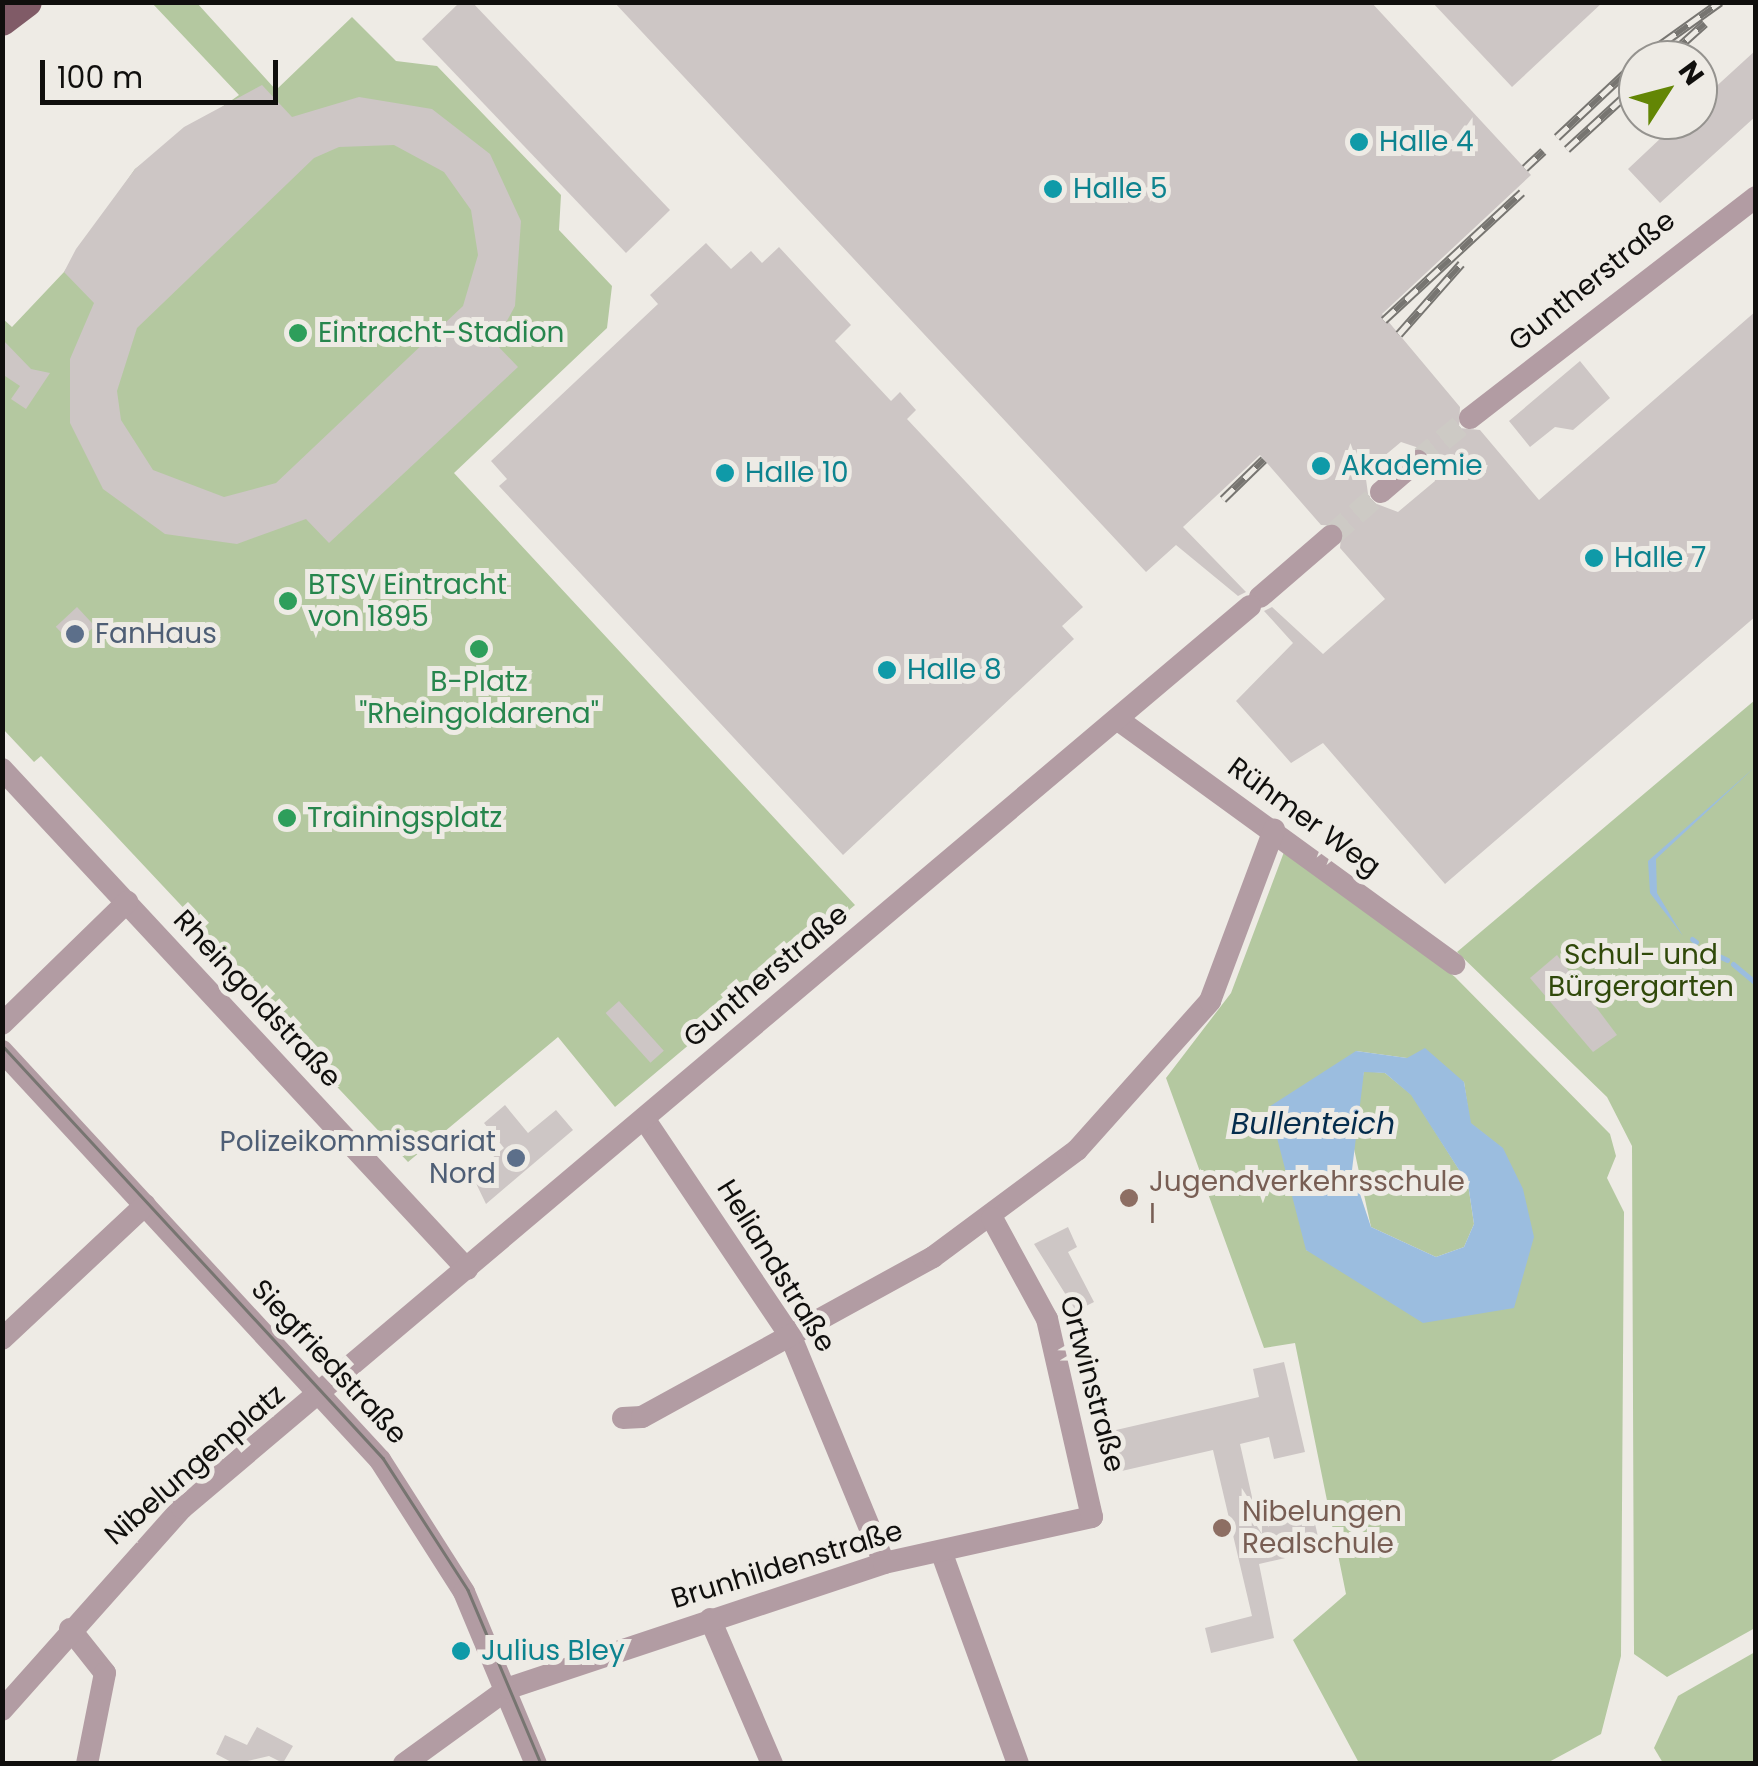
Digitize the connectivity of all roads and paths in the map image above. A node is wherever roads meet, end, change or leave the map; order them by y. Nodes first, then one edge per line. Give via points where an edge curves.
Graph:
1 (27, 2) edge
2 (2, 22) edge
3 (1756, 197) edge
4 (1470, 418) tunnel mouth
5 (1417, 460) tunnel mouth
6 (1381, 492) tunnel mouth
7 (1330, 536) tunnel mouth
8 (1117, 719) junction
9 (2, 770) edge
10 (1274, 830) junction
11 (127, 902) junction
12 (1454, 964) dead end
13 (2, 1024) edge
14 (2, 1051) edge
15 (645, 1120) junction
16 (145, 1206) junction
17 (992, 1218) junction
18 (467, 1269) junction
19 (791, 1337) junction
20 (2, 1338) edge
21 (322, 1394) junction
22 (623, 1418) dead end
23 (1092, 1517) joint
24 (940, 1550) junction
25 (884, 1564) junction
26 (710, 1620) junction
27 (70, 1629) junction
28 (505, 1690) junction
29 (2, 1710) edge
30 (87, 1764) edge
31 (404, 1764) edge
32 (536, 1764) edge
33 (772, 1764) edge
34 (1018, 1764) edge

1 - 2 main road
3 - 4 street, Guntherstraße
5 - 6 street
7 - 8 street, Guntherstraße
8 - 10 street, Rühmer Weg
8 - 15 street, Guntherstraße
9 - 11 street, Rheingoldstraße
10 - 12 street, Rühmer Weg
10 - 17 street via 1236,950 1191,1028 1077,1150
11 - 13 street
11 - 18 street, Rheingoldstraße
14 - 16 street, Siegfriedstraße
15 - 18 street, Guntherstraße
15 - 19 street, Heliandstraße
16 - 20 street
16 - 21 street, Siegfriedstraße
17 - 19 street
17 - 23 street, Ortwinstraße via 1047,1319
18 - 21 street, Guntherstraße
19 - 22 street via 642,1417
19 - 25 street, Heliandstraße via 842,1444
21 - 27 street, Nibelungenplatz via 153,1534
21 - 28 street, Siegfriedstraße via 421,1518
23 - 24 street, Brunhildenstraße
24 - 25 street, Brunhildenstraße
24 - 34 street
25 - 26 street, Brunhildenstraße
26 - 28 street, Brunhildenstraße
26 - 33 street
27 - 29 street, Nibelungenplatz
27 - 30 street via 105,1673
28 - 31 street, Brunhildenstraße
28 - 32 street, Siegfriedstraße

